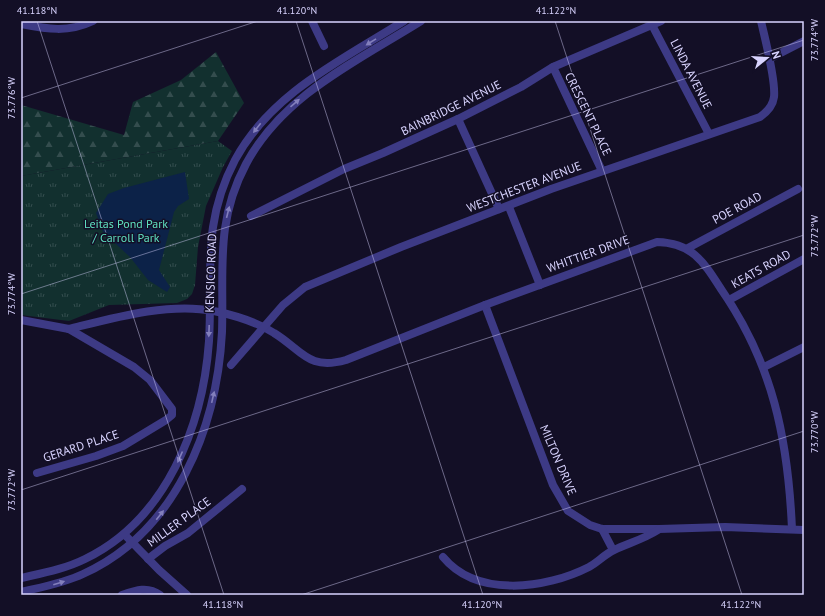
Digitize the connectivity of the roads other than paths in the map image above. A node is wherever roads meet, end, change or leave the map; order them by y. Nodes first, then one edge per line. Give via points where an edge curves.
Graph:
1 (93, 21) edge
2 (312, 21) edge
3 (404, 21) edge
4 (421, 21) edge
5 (661, 21) edge
6 (761, 21) edge
7 (21, 24) edge
8 (652, 25) junction
9 (804, 41) edge
10 (324, 46) dead end
11 (769, 59) junction
12 (553, 67) junction
13 (458, 119) junction
14 (709, 134) junction
15 (602, 171) junction
16 (798, 189) dead end
17 (509, 206) junction
18 (500, 209) junction
19 (251, 216) dead end
20 (688, 248) junction
21 (804, 259) edge
22 (540, 285) junction
23 (729, 300) junction
24 (485, 305) junction
25 (216, 311) junction
26 (21, 320) edge
27 (264, 328) junction
28 (69, 329) junction
29 (804, 347) edge
30 (231, 365) dead end
31 (764, 367) junction
32 (38, 473) dead end
33 (242, 489) dead end
34 (602, 529) junction
35 (659, 529) junction
36 (792, 529) junction
37 (804, 530) edge
38 (124, 534) junction
39 (133, 543) junction
40 (613, 550) junction
41 (443, 557) dead end
42 (148, 559) junction
43 (21, 578) edge
44 (21, 592) edge
45 (122, 595) edge
46 (160, 595) edge
47 (186, 595) edge

1 - 7 street via 67,30 50,30
2 - 10 street
3 -> 25 street, KENSICO ROAD via 295,91 266,116 245,143 225,181 213,222 209,256
25 -> 4 street, KENSICO ROAD via 226,220 238,180 259,142 280,116 307,93
5 - 8 street, BAINBRIDGE AVENUE
6 - 11 street, WESTCHESTER AVENUE
8 - 12 street, BAINBRIDGE AVENUE
8 - 14 street, LINDA AVENUE
9 - 11 street
11 - 14 street, WESTCHESTER AVENUE via 774,97 767,112 749,122
12 - 13 street, BAINBRIDGE AVENUE
12 - 15 street, CRESCENT PLACE
13 - 18 street
13 - 19 street, BAINBRIDGE AVENUE via 344,169
14 - 15 street, WESTCHESTER AVENUE
15 - 17 street, WESTCHESTER AVENUE
16 - 20 street, POE ROAD
17 - 18 street, WESTCHESTER AVENUE
17 - 22 street
18 - 27 street, WESTCHESTER AVENUE via 305,288 283,306
20 - 22 street, WHITTIER DRIVE via 673,242 657,242
20 - 23 street
21 - 23 street, KEATS ROAD
22 - 24 street, WHITTIER DRIVE
23 - 31 street via 747,330
24 - 27 street, WHITTIER DRIVE via 332,364 310,359 274,332
24 - 34 street, MILTON DRIVE via 553,485 568,511 581,521
25 - 27 street, WHITTIER DRIVE
25 - 28 street, WHITTIER DRIVE via 141,312
25 -> 38 street, KENSICO ROAD via 197,409 186,442 164,488
39 -> 25 street, KENSICO ROAD via 171,501 200,439 217,374
26 - 28 street
27 - 30 street, WESTCHESTER AVENUE
28 - 32 street, GERARD PLACE via 134,367 150,380 172,409 172,415 123,446
29 - 31 street
31 - 36 street via 781,428
33 - 42 street, MILLER PLACE via 188,533
34 - 35 street, MILTON DRIVE
34 - 40 street
35 - 36 street, MILTON DRIVE
35 - 40 street via 647,537
36 - 37 street, MILTON DRIVE
38 - 39 street
38 - 43 street, KENSICO ROAD via 96,553 71,565
39 - 42 street
44 -> 39 street, KENSICO ROAD via 84,574
40 - 41 street via 591,566 568,577 534,585 500,585 477,580 464,575
42 - 47 street
45 - 46 street via 141,589 154,590

